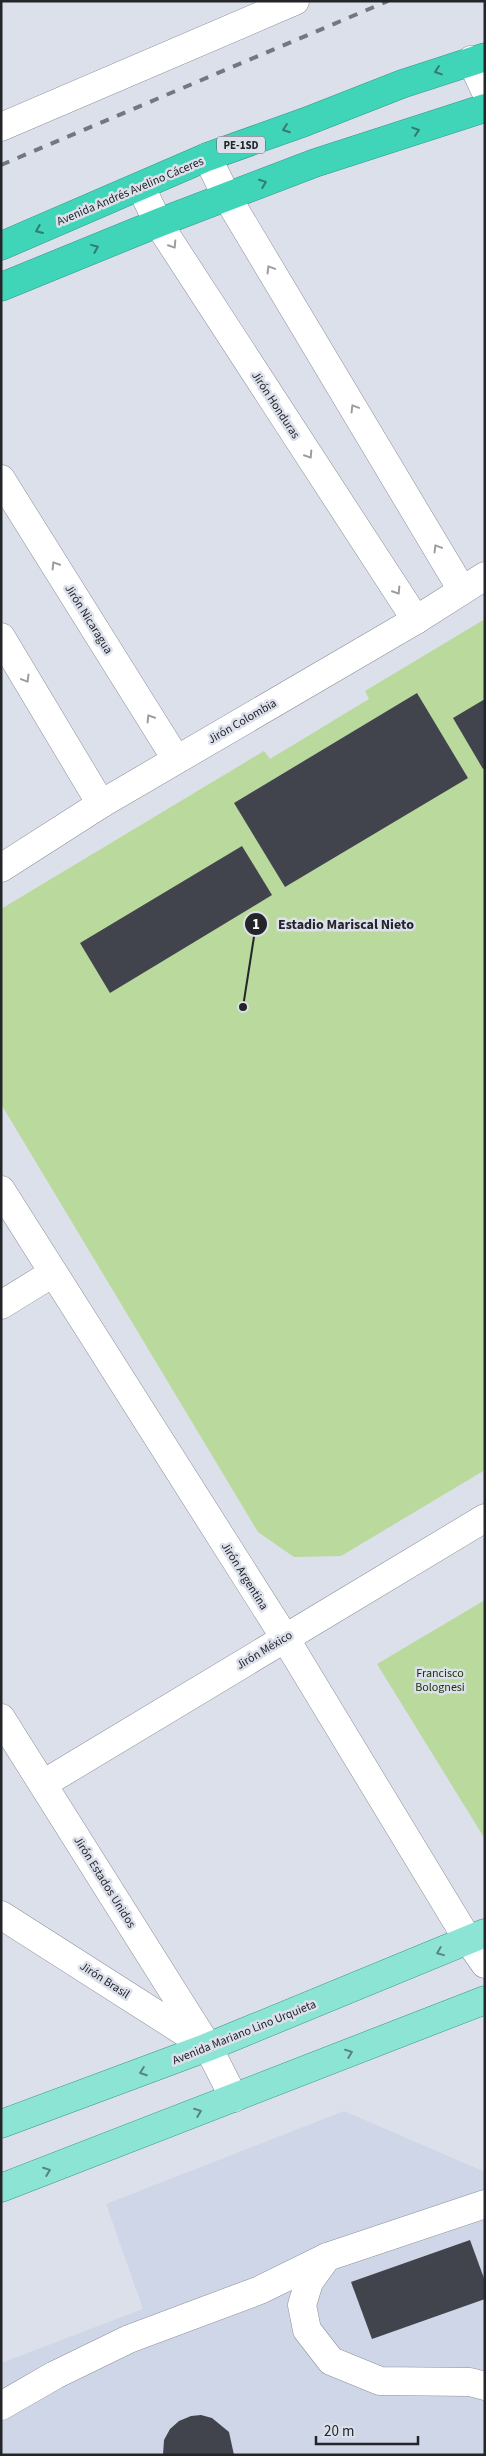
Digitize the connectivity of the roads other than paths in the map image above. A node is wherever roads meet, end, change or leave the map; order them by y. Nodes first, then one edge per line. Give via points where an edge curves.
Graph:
1 (295, 1) edge
2 (478, 58) edge
3 (485, 90) edge
4 (485, 108) edge
5 (1, 127) edge
6 (207, 157) junction
7 (142, 187) junction
8 (227, 196) junction
9 (158, 223) junction
10 (1, 246) edge
11 (1, 287) edge
12 (1, 479) edge
13 (485, 576) edge
14 (462, 590) junction
15 (416, 620) junction
16 (1, 637) edge
17 (176, 759) junction
18 (101, 804) junction
19 (1, 868) edge
20 (1, 1190) edge
21 (53, 1273) junction
22 (1, 1305) edge
23 (485, 1518) edge
24 (285, 1638) junction
25 (1, 1718) edge
26 (43, 1784) junction
27 (1, 1915) edge
28 (476, 1937) edge
29 (485, 1964) edge
30 (485, 2000) edge
31 (208, 2047) junction
32 (234, 2098) junction
33 (1, 2124) edge
34 (1, 2188) edge
35 (485, 2204) edge
36 (327, 2257) junction
37 (485, 2386) edge
38 (1, 2406) edge

1 - 5 street
2 - 3 street
2 -> 6 highway, Avenida Andrés Avelino Cáceres / PE-1SD
8 -> 4 highway via 315,163
6 - 7 highway, Avenida Andrés Avelino Cáceres / PE-1SD
6 - 8 street
7 - 9 street, Jirón Honduras
7 -> 10 highway, Avenida Andrés Avelino Cáceres / PE-1SD
8 - 9 highway
14 -> 8 street
11 -> 9 highway
9 -> 15 street, Jirón Honduras
17 -> 12 street, Jirón Nicaragua
13 - 14 street, Jirón Colombia
14 - 15 street, Jirón Colombia
15 - 17 street, Jirón Colombia
16 -> 18 street
17 - 18 street, Jirón Colombia
18 - 19 street, Jirón Colombia
20 - 21 street, Jirón Argentina
21 - 22 street
21 - 24 street, Jirón Argentina
23 - 24 street, Jirón México
24 - 26 street, Jirón México
24 - 28 street, Jirón Argentina
25 - 26 street, Jirón Estados Unidos
26 - 31 street, Jirón Estados Unidos
27 - 31 street, Jirón Brasil
28 - 29 street, Jirón Argentina
28 -> 31 main road, Avenida Mariano Lino Urquieta
32 -> 30 main road
31 - 32 street, Jirón Estados Unidos
31 -> 33 main road, Avenida Mariano Lino Urquieta
34 -> 32 main road
35 - 36 street
36 - 37 street via 309,2282 302,2305 307,2330 331,2361 380,2381 470,2382
36 - 38 street via 260,2290 129,2339

